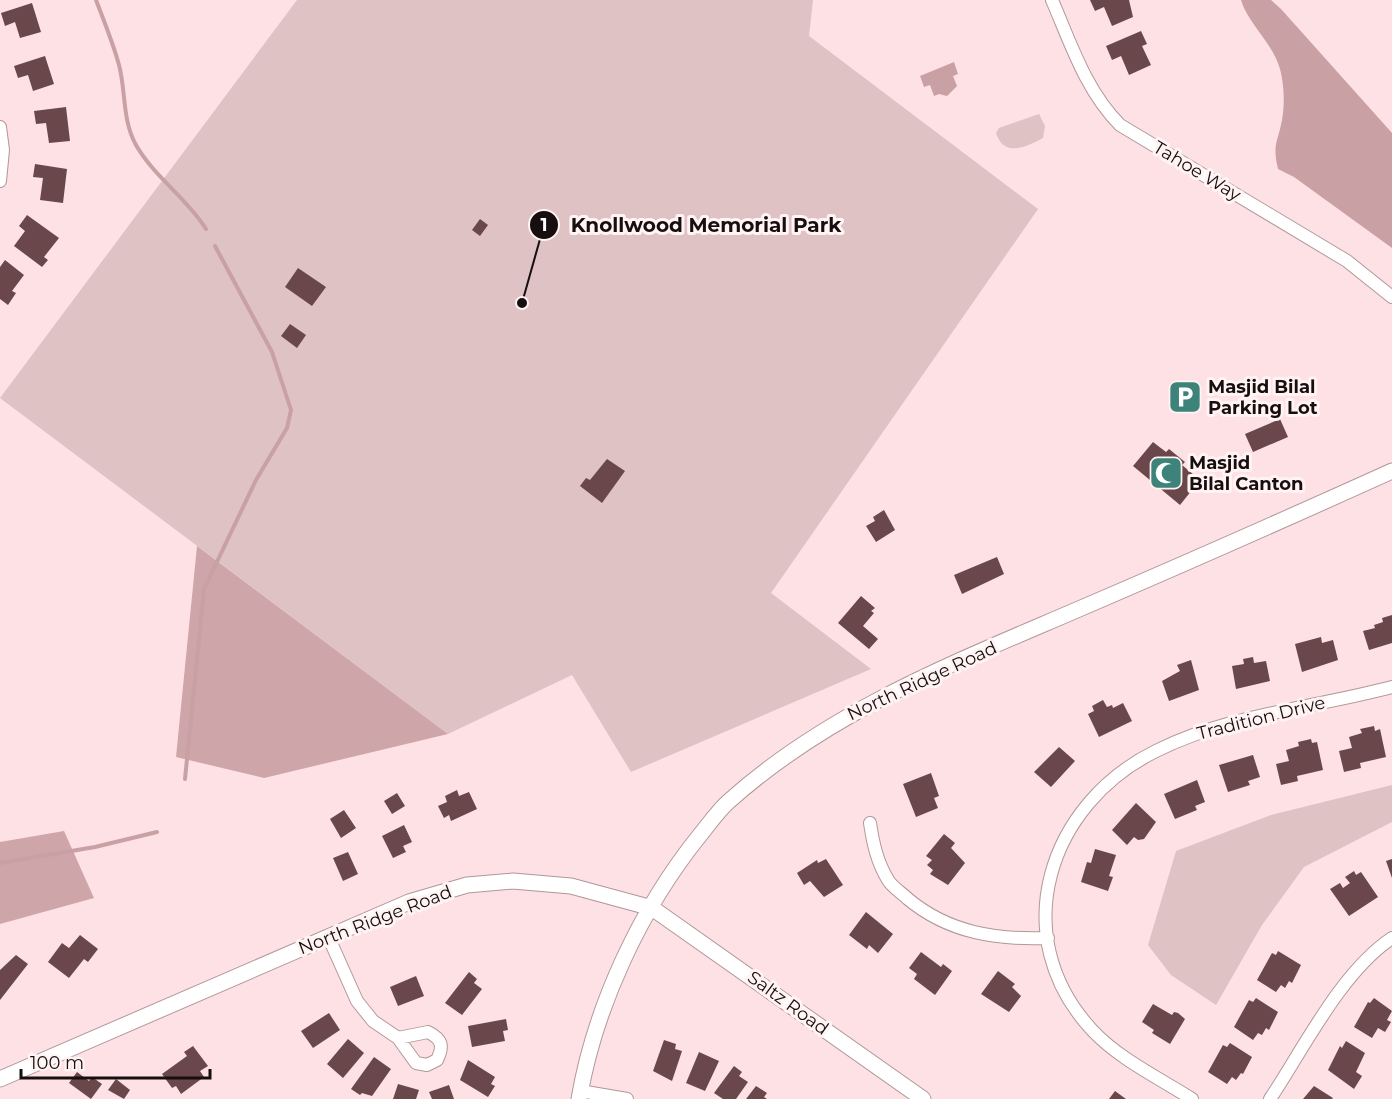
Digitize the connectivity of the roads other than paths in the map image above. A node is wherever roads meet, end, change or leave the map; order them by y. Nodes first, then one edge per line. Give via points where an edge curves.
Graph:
1 (1052, 0) edge
2 (0, 127) edge
3 (0, 181) edge
4 (1392, 297) edge
5 (1392, 471) edge
6 (1392, 687) edge
7 (870, 823) dead end
8 (652, 908) junction
9 (328, 936) junction
10 (1048, 938) junction
11 (1392, 938) edge
12 (398, 1038) dead end
13 (0, 1079) edge
14 (580, 1095) edge
15 (627, 1099) edge
16 (922, 1099) edge
17 (1192, 1099) edge
18 (1270, 1099) edge

1 - 4 street, Tahoe Way via 1089,86 1120,125 1347,261
2 - 3 street
5 - 8 street, North Ridge Road via 864,705 809,740 727,803 687,852
6 - 10 street, Tradition Drive via 1198,733 1157,750 1111,778 1079,812 1058,851 1049,883
7 - 10 street via 875,852 889,882 915,904 950,925 976,934
8 - 9 street, North Ridge Road via 571,886 513,881 467,885 435,893
8 - 14 street via 605,1002
8 - 16 street, Saltz Road
9 - 12 street via 357,1000 374,1021
9 - 13 street, North Ridge Road
10 - 17 street, Tradition Drive via 1057,974 1092,1030 1118,1052
11 - 18 street via 1350,976
14 - 15 street

